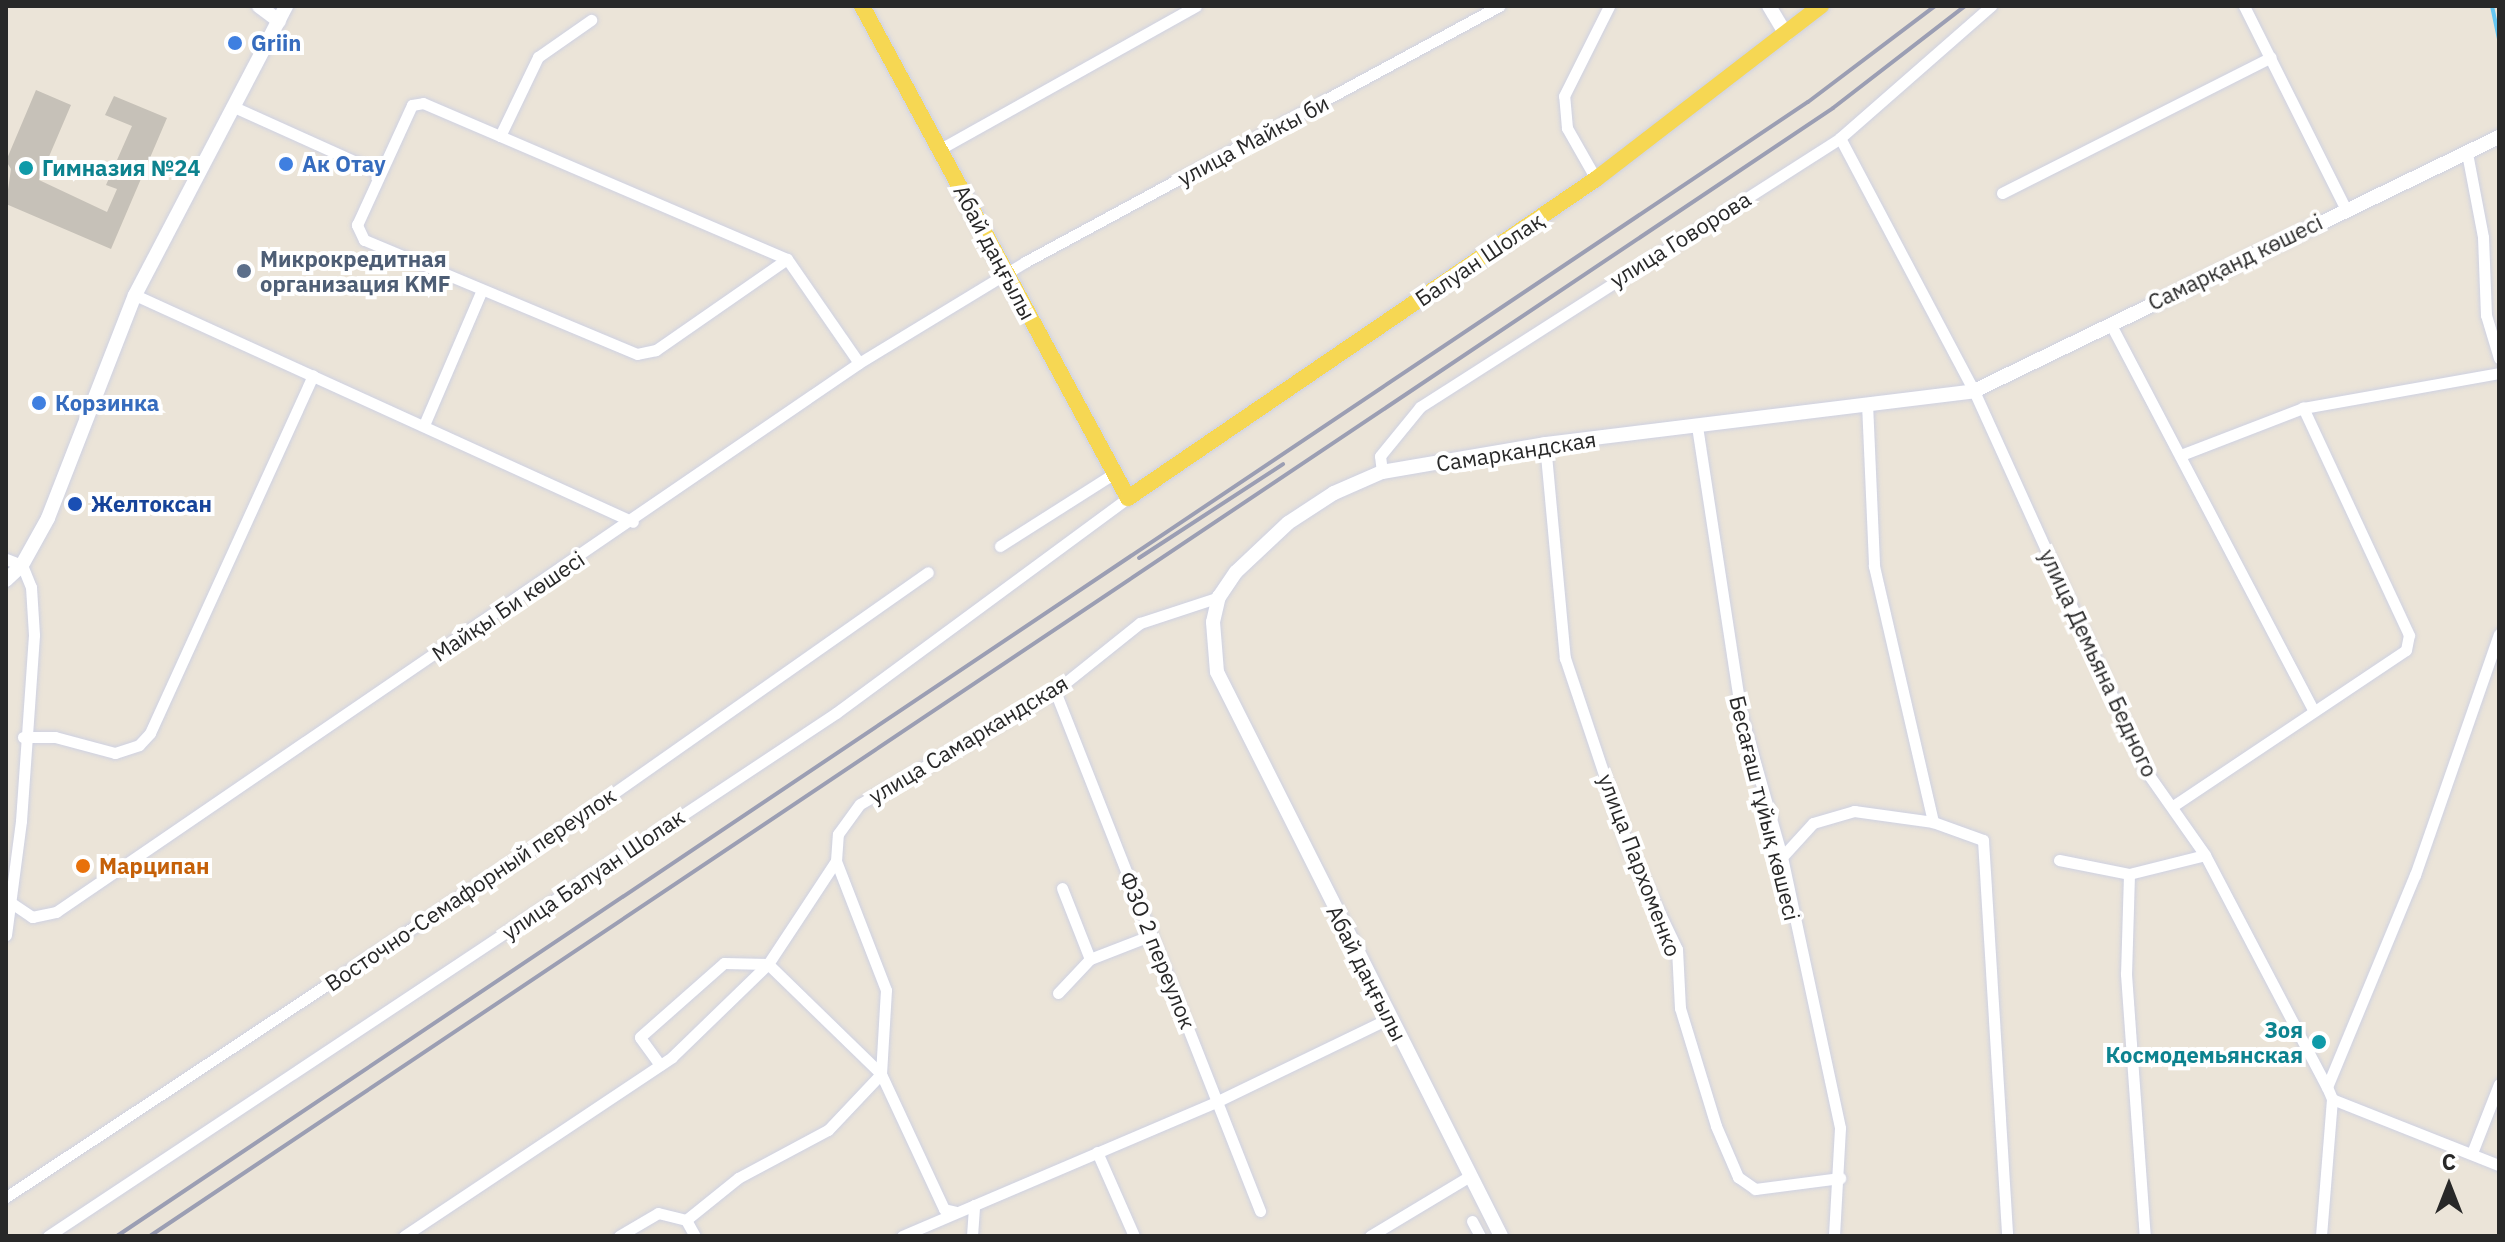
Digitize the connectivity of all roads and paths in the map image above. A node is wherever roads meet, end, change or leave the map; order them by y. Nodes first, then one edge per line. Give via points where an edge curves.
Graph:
1 (259, 6) edge
2 (286, 6) edge
3 (862, 6) edge
4 (1196, 6) edge
5 (1499, 6) edge
6 (1609, 6) edge
7 (1769, 6) edge
8 (1821, 6) edge
9 (1991, 6) edge
10 (2244, 6) edge
11 (591, 20) dead end
12 (279, 21) junction
13 (1786, 34) junction
14 (2271, 57) junction
15 (234, 107) junction
16 (500, 136) junction
17 (2499, 137) edge
18 (1840, 138) junction
19 (940, 149) junction
20 (2467, 153) junction
21 (380, 173) junction
22 (1596, 179) junction
23 (2002, 193) dead end
24 (2345, 208) junction
25 (787, 259) junction
26 (1006, 273) junction
27 (482, 290) junction
28 (135, 295) junction
29 (2110, 323) junction
30 (2499, 358) edge
31 (859, 363) junction
32 (2499, 373) edge
33 (313, 375) junction
34 (1974, 391) junction
35 (1867, 403) junction
36 (2303, 408) junction
37 (424, 425) junction
38 (1697, 426) junction
39 (1545, 444) junction
40 (2181, 455) junction
41 (1382, 472) junction
42 (1113, 474) junction
43 (1128, 498) junction
44 (633, 522) junction
45 (1000, 546) dead end
46 (6, 559) edge
47 (22, 565) junction
48 (928, 572) dead end
49 (6, 580) edge
50 (1219, 597) junction
51 (2499, 634) edge
52 (1055, 691) junction
53 (2313, 709) junction
54 (23, 737) junction
55 (2173, 806) junction
56 (1933, 822) junction
57 (2205, 855) junction
58 (1782, 857) junction
59 (2059, 860) dead end
60 (836, 861) junction
61 (2129, 874) junction
62 (1062, 888) dead end
63 (10, 902) junction
64 (6, 935) edge
65 (1152, 935) junction
66 (1090, 959) junction
67 (768, 964) junction
68 (1058, 993) dead end
69 (1390, 1018) junction
70 (660, 1065) junction
71 (881, 1074) junction
72 (2499, 1084) edge
73 (2327, 1087) junction
74 (2332, 1099) junction
75 (1218, 1101) junction
76 (1097, 1152) junction
77 (2472, 1153) junction
78 (2499, 1165) edge
79 (1470, 1176) junction
80 (1840, 1178) junction
81 (6, 1197) edge
82 (974, 1205) junction
83 (1260, 1211) dead end
84 (957, 1212) junction
85 (686, 1220) junction
86 (1472, 1221) dead end
87 (48, 1236) edge
88 (404, 1236) edge
89 (619, 1236) edge
90 (695, 1236) edge
91 (902, 1236) edge
92 (972, 1236) edge
93 (1134, 1236) edge
94 (1370, 1236) edge
95 (1480, 1236) edge
96 (1501, 1236) edge
97 (1834, 1236) edge
98 (2007, 1236) edge
99 (2145, 1236) edge
100 (2321, 1236) edge

1 - 12 street
2 - 12 street
3 - 19 main road, Абай даңғылы
4 - 19 street
5 - 26 street, улица Майкы би
6 - 22 street via 1564,96 1567,128
7 - 13 street
8 - 13 main road, Балуан Шолақ
9 - 18 street, улица Говорова
10 - 14 street
11 - 16 street via 538,57
12 - 15 street
13 - 22 main road, Балуан Шолақ
14 - 23 street
14 - 24 street
15 - 21 street
15 - 28 street
16 - 21 street via 423,103 412,105
16 - 25 street
17 - 20 street, Самарқанд көшесі
18 - 34 street, улица Демьяна Бедного
18 - 41 street, улица Говорова via 1420,407 1380,456
19 - 26 main road, Абай даңғылы
20 - 24 street, Самарқанд көшесі
20 - 30 street via 2483,237 2486,315
21 - 27 street via 357,225 361,237
22 - 43 main road, Балуан Шолақ
24 - 29 street, Самарқанд көшесі
25 - 27 street via 647,354
25 - 31 street
26 - 31 street, Майқы Би көшесі
26 - 42 main road, Абай даңғылы
27 - 37 street
28 - 33 street
28 - 47 street via 48,518
29 - 34 street, Самарқанд көшесі
29 - 40 street
31 - 44 street, Майқы Би көшесі
32 - 36 street
33 - 37 street
33 - 54 street via 150,733 139,745 115,753 55,737
34 - 35 street, Самаркандская
34 - 55 street, улица Демьяна Бедного via 2146,771
35 - 38 street, Самаркандская
35 - 56 street via 1874,566
36 - 40 street
36 - 53 street via 2409,635 2406,650
37 - 44 street
38 - 39 street, Самаркандская
38 - 58 street, Бесағаш тұйық көшесі via 1741,713
39 - 41 street, Самаркандская
39 - 80 street, улица Пархоменко via 1565,658 1629,849 1677,949 1680,1008 1716,1126 1738,1177 1755,1189
40 - 53 street
41 - 50 street, Самаркандская via 1334,493 1288,523 1236,572
42 - 43 main road, Абай даңғылы
42 - 45 street
43 - 87 street, улица Балуан Шолак via 836,713
44 - 63 street, Майқы Би көшесі via 56,912 32,917
46 - 47 street
47 - 49 street
47 - 54 street via 31,587 34,635
48 - 81 street, Восточно-Семафорный переулок via 571,823
50 - 52 street, улица Самаркандская via 1140,623
50 - 69 street, Абай даңғылы via 1213,649 1234,710
51 - 73 street via 2415,875
52 - 60 street, улица Самаркандская via 860,804 838,834
52 - 65 street, ФЗО 2 переулок
53 - 55 street
54 - 63 street via 21,821
55 - 57 street, улица Демьяна Бедного
56 - 58 street via 1880,813 1830,814
56 - 98 street via 1986,846
57 - 61 street
57 - 73 street, улица Демьяна Бедного
58 - 80 street, Бесағаш тұйық көшесі via 1840,1128
59 - 61 street
60 - 67 street, улица Самаркандская
60 - 71 street via 886,990
61 - 99 street via 2126,974
62 - 66 street
63 - 64 street
65 - 66 street
65 - 75 street, ФЗО 2 переулок
66 - 68 street
67 - 70 street, улица Самаркандская
67 - 70 street via 724,963 640,1037
67 - 71 street
69 - 75 street
69 - 79 street, Абай даңғылы
70 - 88 street, улица Самаркандская
71 - 84 street via 944,1209
71 - 85 street via 828,1130 738,1178
72 - 77 street
73 - 74 street, улица Демьяна Бедного
74 - 77 street
74 - 100 street, улица Демьяна Бедного
75 - 76 street
75 - 83 street, ФЗО 2 переулок
76 - 82 street
76 - 93 street
77 - 78 street
79 - 94 street
79 - 96 street, Абай даңғылы
80 - 97 street, Бесағаш тұйық көшесі
82 - 84 street
82 - 92 street
84 - 91 street
85 - 89 street via 658,1213
85 - 90 street
86 - 95 street

